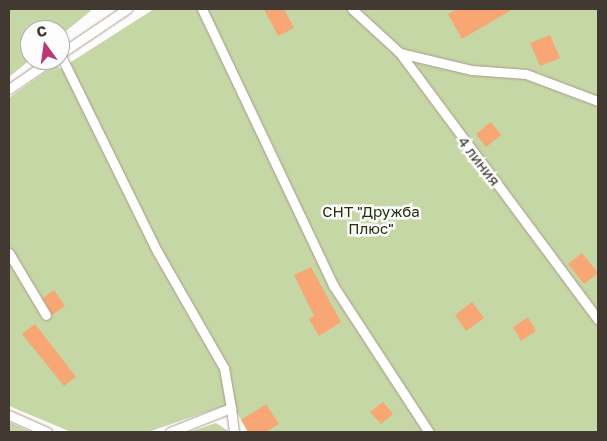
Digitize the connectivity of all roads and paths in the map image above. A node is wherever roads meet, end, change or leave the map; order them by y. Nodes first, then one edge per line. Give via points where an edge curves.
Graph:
1 (127, 9) edge
2 (202, 9) edge
3 (352, 9) edge
4 (70, 47) edge
5 (400, 53) junction
6 (36, 70) edge
7 (68, 70) edge
8 (9, 88) edge
9 (598, 101) edge
10 (9, 253) edge
11 (46, 315) dead end
12 (598, 320) edge
13 (231, 408) junction
14 (9, 415) edge
15 (48, 432) edge
16 (170, 432) edge
17 (234, 432) edge
18 (429, 432) edge

1 - 4 lane
2 - 18 lane via 333,285
3 - 5 lane, 4 линия
5 - 9 lane via 472,70 526,74
5 - 12 lane, 4 линия
6 - 8 lane
7 - 13 lane via 157,251 224,368
10 - 11 lane
13 - 16 lane
13 - 17 lane
14 - 15 lane

